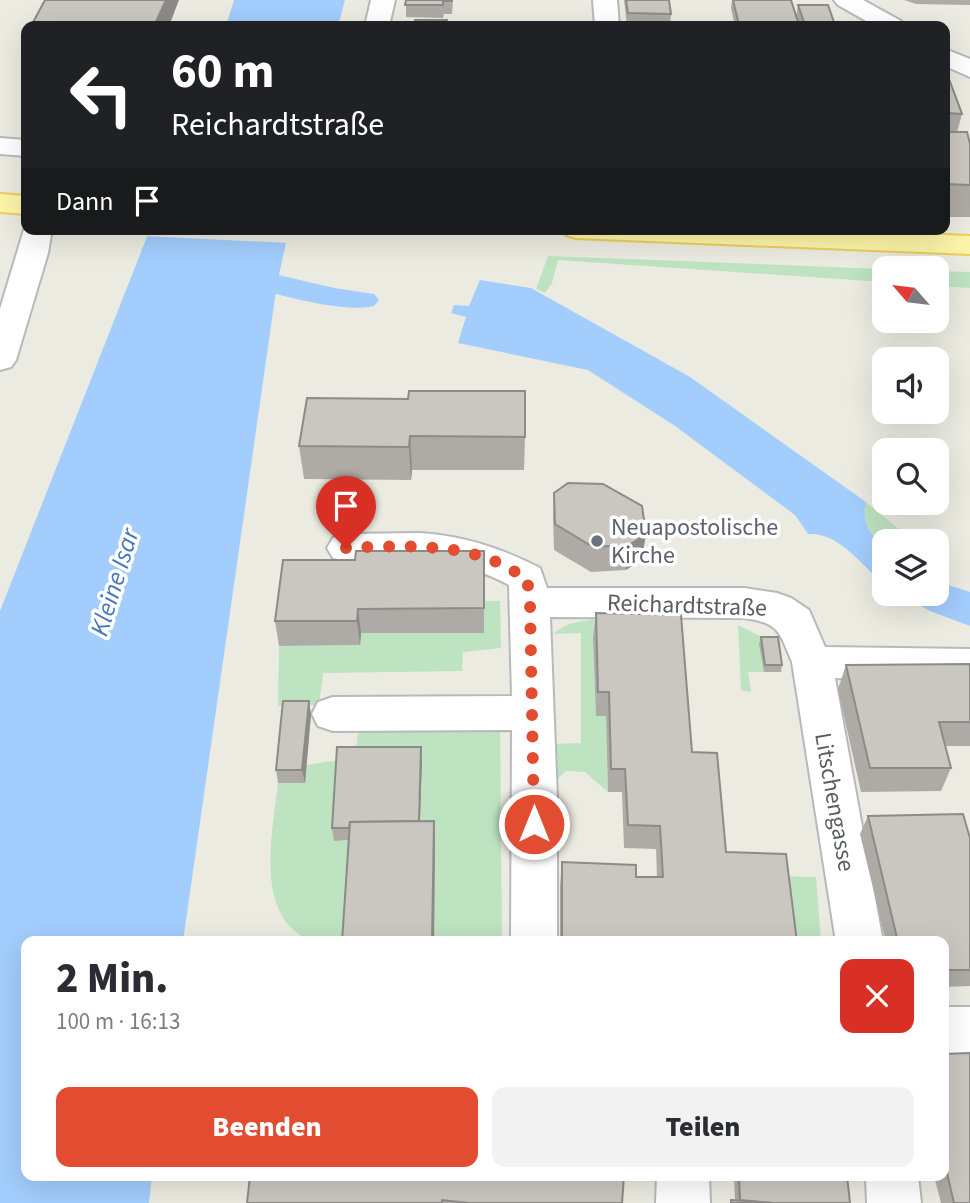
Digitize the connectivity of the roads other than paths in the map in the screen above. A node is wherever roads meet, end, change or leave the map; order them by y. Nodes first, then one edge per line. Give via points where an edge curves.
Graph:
1 (383, 0) edge
2 (605, 0) edge
3 (846, 0) edge
4 (378, 21) edge
5 (607, 21) edge
6 (883, 21) edge
7 (950, 58) edge
8 (970, 69) edge
9 (0, 146) edge
10 (21, 148) edge
11 (0, 204) edge
12 (21, 205) edge
13 (36, 235) edge
14 (734, 235) edge
15 (970, 244) edge
16 (5, 326) edge
17 (0, 360) edge
18 (346, 548) dead end
19 (530, 602) junction
20 (811, 662) junction
21 (970, 665) edge
22 (533, 713) junction
23 (333, 714) dead end
24 (534, 936) edge
25 (859, 936) edge
26 (949, 1031) edge
27 (970, 1031) edge
28 (682, 1181) edge
29 (892, 1181) edge
30 (683, 1203) edge
31 (894, 1203) edge

1 - 4 street
2 - 5 street
3 - 6 street
7 - 8 street
9 - 10 street
11 - 12 main road
13 - 16 street
14 - 15 main road
16 - 17 street
18 - 19 street via 398,546 492,560 527,578
19 - 20 street, Reichardtstraße via 744,603 777,608 795,621
19 - 22 street
20 - 21 street
20 - 25 street, Litschengasse
22 - 23 street
22 - 24 street
26 - 27 street
28 - 30 street
29 - 31 street

